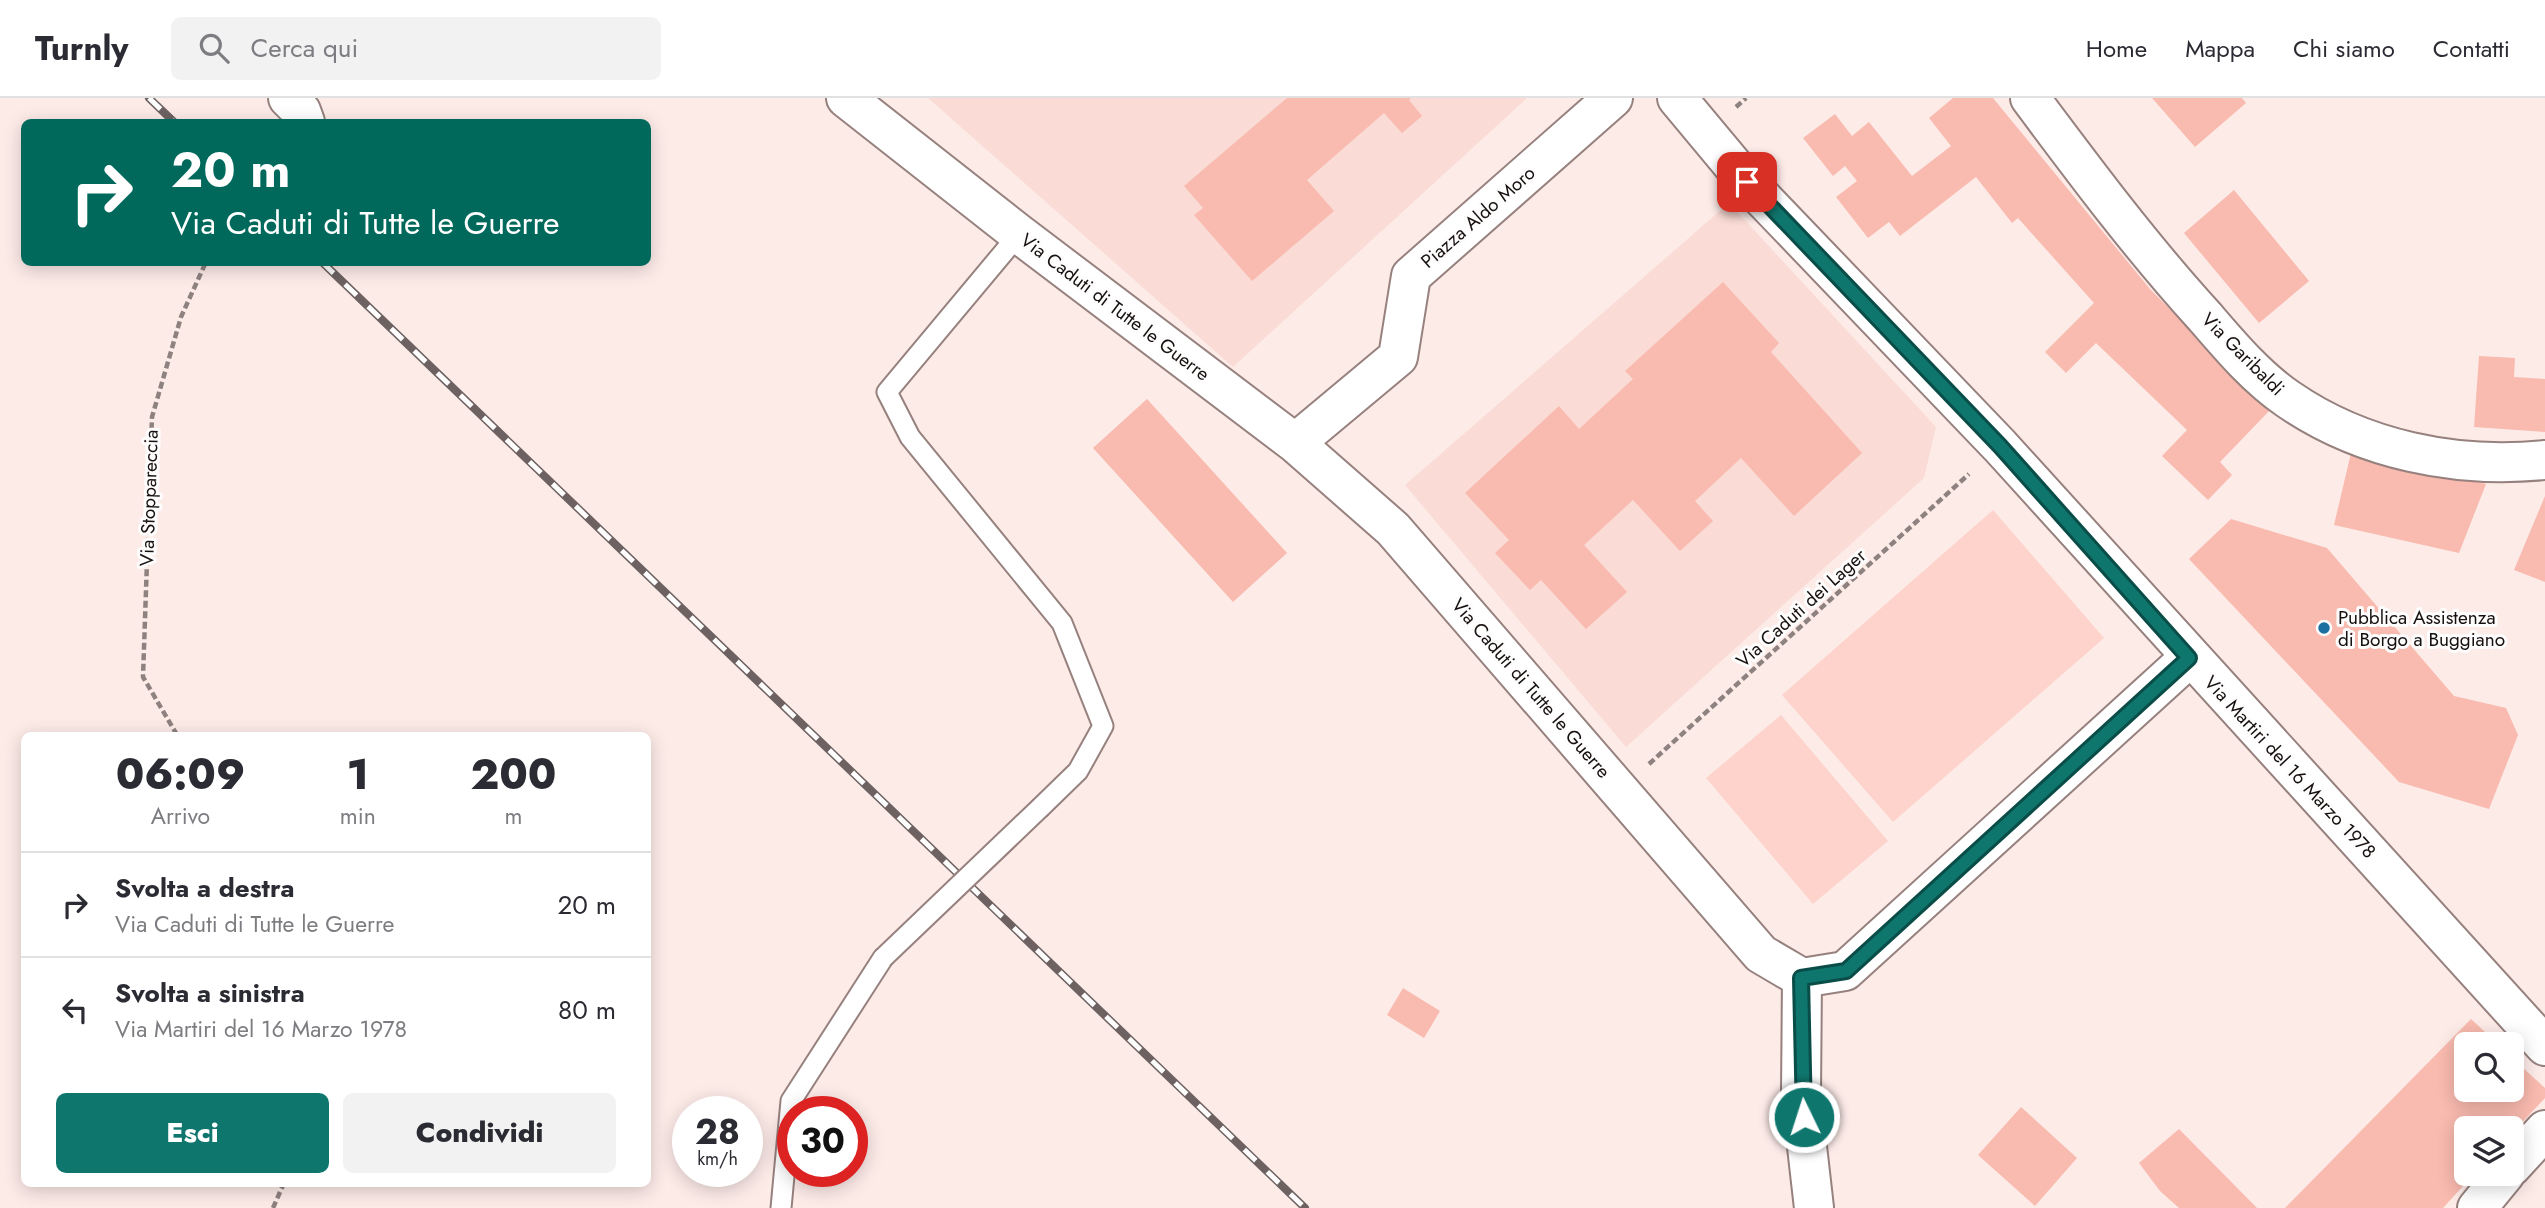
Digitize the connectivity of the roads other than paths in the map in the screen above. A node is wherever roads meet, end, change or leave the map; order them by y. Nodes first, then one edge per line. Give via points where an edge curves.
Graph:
1 (288, 98) edge
2 (846, 98) edge
3 (1613, 98) edge
4 (1677, 98) edge
5 (2030, 98) edge
6 (304, 119) edge
7 (1019, 234) junction
8 (1295, 443) junction
9 (2545, 460) edge
10 (2189, 658) junction
11 (1801, 978) junction
12 (2545, 1046) edge
13 (2545, 1130) edge
14 (2524, 1153) edge
15 (2495, 1186) edge
16 (781, 1208) edge
17 (1814, 1208) edge
18 (2477, 1208) edge

1 - 6 street
2 - 7 street, Via Caduti di Tutte le Guerre
3 - 8 street, Piazza Aldo Moro via 1411,276 1398,357
4 - 10 street, Via Martiri del 16 Marzo 1978 via 1747,182 2000,446
5 - 9 street, Via Garibaldi via 2157,264 2245,361 2287,398 2374,442 2433,457
7 - 8 street, Via Caduti di Tutte le Guerre
7 - 16 lane, bridge via 887,392 910,437 1062,623 1103,726 1078,771 883,958 791,1101
8 - 11 street, Via Caduti di Tutte le Guerre via 1393,529 1761,954
10 - 11 street via 1846,971
10 - 12 street, Via Martiri del 16 Marzo 1978
11 - 17 street via 1801,1094
13 - 14 street
15 - 18 street

